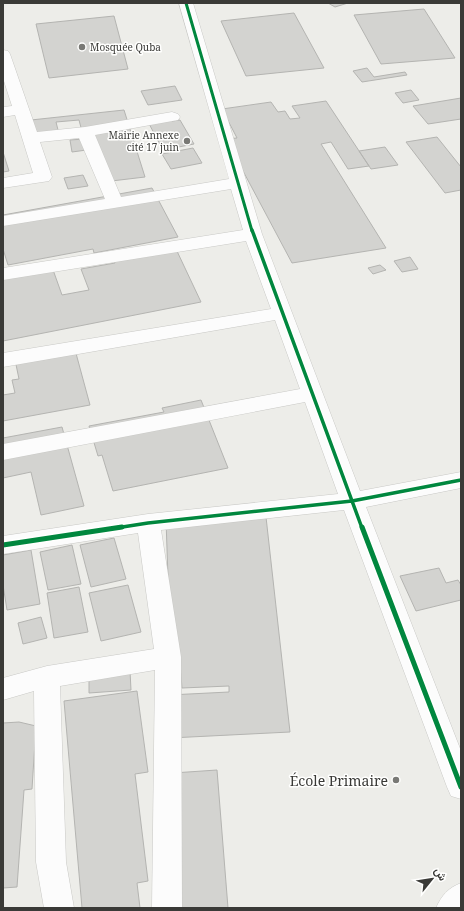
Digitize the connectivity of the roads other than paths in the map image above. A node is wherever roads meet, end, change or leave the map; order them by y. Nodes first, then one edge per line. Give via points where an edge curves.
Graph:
1 (186, 3) edge
2 (3, 54) edge
3 (21, 110) junction
4 (3, 112) edge
5 (172, 117) dead end
6 (85, 132) junction
7 (30, 138) junction
8 (3, 183) edge
9 (238, 183) junction
10 (115, 203) junction
11 (3, 221) edge
12 (253, 234) junction
13 (3, 274) edge
14 (282, 313) junction
15 (3, 360) edge
16 (312, 394) junction
17 (3, 452) edge
18 (461, 480) edge
19 (352, 501) junction
20 (148, 523) junction
21 (3, 545) edge
22 (168, 657) junction
23 (47, 678) junction
24 (3, 689) edge
25 (461, 787) edge
26 (461, 897) edge
27 (59, 908) edge
28 (167, 908) edge
29 (451, 908) edge

1 - 9 street
2 - 3 street
3 - 4 street
3 - 7 street
5 - 6 street
6 - 7 street
6 - 10 street
7 - 8 street via 43,177
9 - 10 street
9 - 12 street
10 - 11 street
12 - 13 street
12 - 14 street
14 - 15 street
14 - 16 street
16 - 17 street
16 - 19 street
18 - 19 street
19 - 20 street
19 - 25 street
20 - 21 street
20 - 22 street
22 - 23 street
22 - 28 street
23 - 24 street
23 - 27 street via 51,862
26 - 29 street

